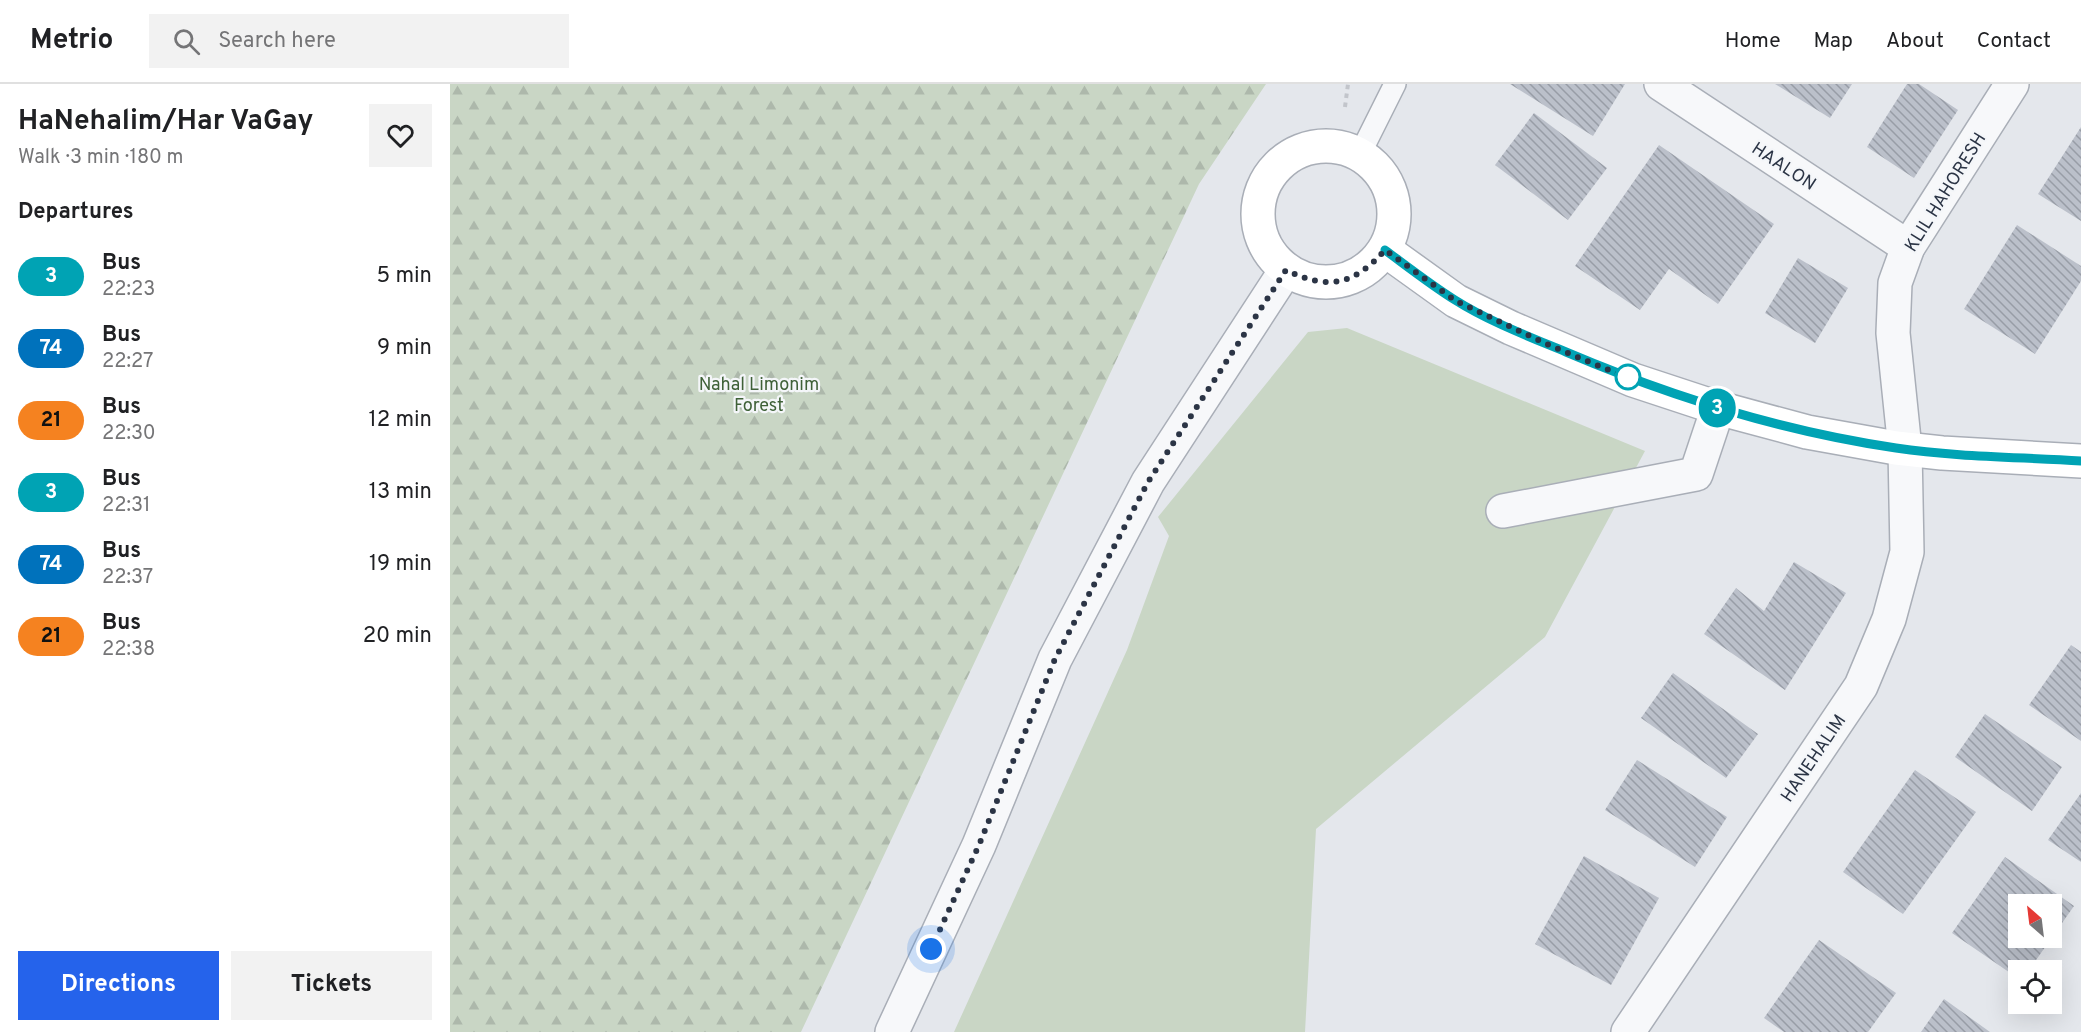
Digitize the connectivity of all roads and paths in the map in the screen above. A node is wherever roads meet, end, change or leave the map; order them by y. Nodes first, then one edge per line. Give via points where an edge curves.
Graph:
1 (1395, 84) edge
2 (1661, 84) edge
3 (2012, 84) edge
4 (1360, 154) junction
5 (1908, 247) junction
6 (1385, 250) junction
7 (1286, 270) junction
8 (1718, 408) junction
9 (1905, 449) junction
10 (2081, 461) edge
11 (1503, 511) dead end
12 (892, 1032) edge
13 (1628, 1032) edge

1 - 4 lane
2 - 5 street, HAALON
3 - 5 street, KLIL HAHORESH
4 - 6 street via 1390,186 1394,230
4 - 7 street via 1339,147 1305,149 1290,156 1267,180 1257,213 1259,229 1274,260
5 - 9 street, KLIL HAHORESH via 1895,283 1893,333
6 - 7 street via 1370,267 1351,279 1329,284 1306,280
6 - 8 street via 1456,301 1511,328 1633,380
7 - 12 street via 1148,482 1055,659 979,845
8 - 9 street via 1807,432
8 - 11 street via 1696,474
9 - 10 street
9 - 13 street, HANEHALIM via 1907,552 1889,619 1861,686

